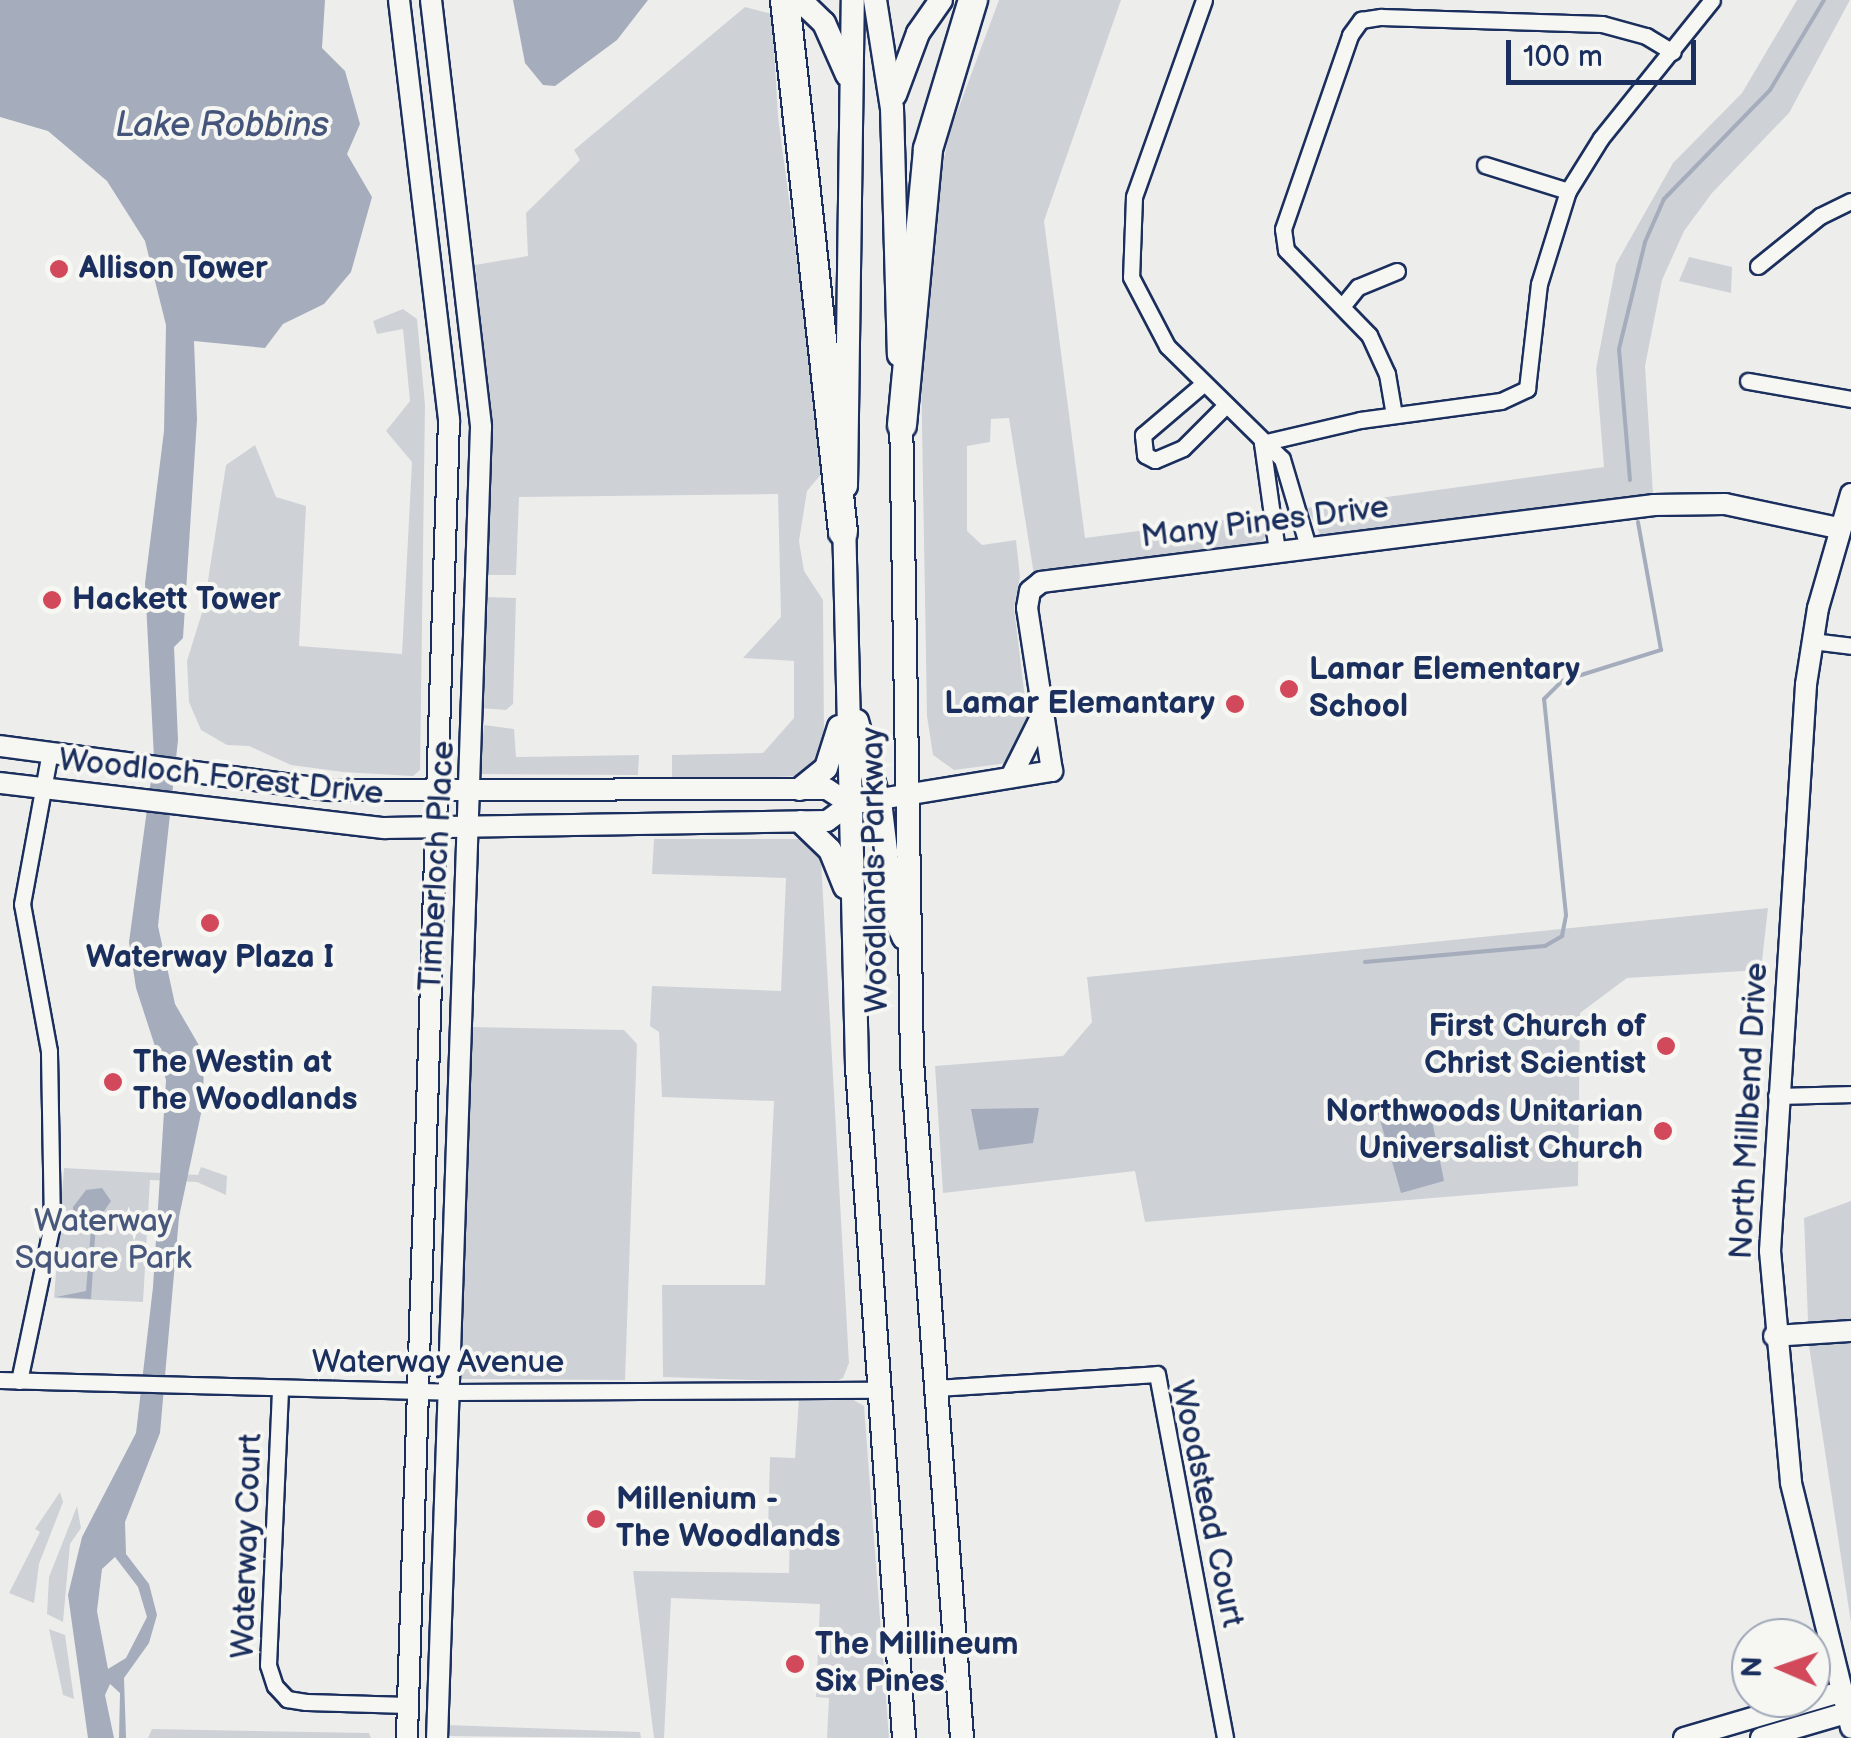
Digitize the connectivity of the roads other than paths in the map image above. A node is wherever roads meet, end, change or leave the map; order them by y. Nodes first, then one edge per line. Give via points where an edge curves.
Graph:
1 (399, 0) edge
2 (431, 0) edge
3 (786, 0) edge
4 (800, 0) edge
5 (853, 0) edge
6 (875, 0) edge
7 (941, 0) edge
8 (973, 0) edge
9 (1204, 0) edge
10 (1712, 0) edge
11 (1673, 52) junction
12 (850, 90) junction
13 (892, 108) junction
14 (1485, 165) dead end
15 (1568, 191) junction
16 (1851, 201) edge
17 (1758, 266) dead end
18 (1397, 271) dead end
19 (1344, 304) junction
20 (1748, 381) dead end
21 (1203, 384) junction
22 (1851, 399) edge
23 (1226, 405) junction
24 (1394, 415) junction
25 (902, 426) junction
26 (1262, 443) junction
27 (1851, 494) edge
28 (447, 512) junction
29 (478, 512) junction
30 (1838, 528) junction
31 (842, 532) junction
32 (1308, 547) junction
33 (1277, 551) junction
34 (1812, 641) junction
35 (1851, 646) edge
36 (847, 689) junction
37 (1040, 719) junction
38 (0, 746) edge
39 (50, 752) junction
40 (1011, 777) junction
41 (0, 783) edge
42 (42, 788) junction
43 (800, 789) junction
44 (439, 792) junction
45 (471, 792) junction
46 (907, 798) junction
47 (880, 801) junction
48 (850, 804) junction
49 (800, 822) junction
50 (438, 828) junction
51 (469, 828) junction
52 (852, 911) junction
53 (910, 950) junction
54 (1851, 1094) edge
55 (1776, 1096) junction
56 (1851, 1332) edge
57 (1774, 1336) junction
58 (0, 1380) edge
59 (19, 1380) junction
60 (936, 1388) junction
61 (280, 1390) junction
62 (877, 1390) junction
63 (420, 1391) junction
64 (450, 1392) junction
65 (1840, 1692) junction
66 (408, 1705) junction
67 (1848, 1720) edge
68 (407, 1738) edge
69 (437, 1738) edge
70 (904, 1738) edge
71 (962, 1738) edge
72 (1226, 1738) edge
73 (1684, 1738) edge
74 (1762, 1738) edge

1 - 28 street, Timberloch Place via 445,356
2 - 29 street, Timberloch Place via 480,386
3 - 31 highway
4 - 12 main road via 841,52
5 - 12 main road, Woodlands Parkway
6 - 13 main road, Woodlands Parkway
7 - 13 main road via 918,33
8 - 25 highway via 928,149
9 - 21 street via 1134,196 1128,252 1138,302 1151,326
10 - 11 street
11 - 15 street via 1633,96
11 - 19 street via 1619,26 1362,20 1350,34 1282,230 1286,250
12 - 31 main road, Woodlands Parkway via 852,346
13 - 25 main road, Woodlands Parkway
14 - 15 street
15 - 24 street via 1539,284 1527,389 1501,401
16 - 17 street via 1820,216
18 - 19 street via 1358,288
19 - 24 street via 1380,354
20 - 22 street
21 - 23 street
21 - 23 street via 1142,435 1145,456 1155,460 1183,448
23 - 26 street
24 - 26 street
25 - 46 main road, Woodlands Parkway
26 - 32 street via 1290,476
26 - 33 street
27 - 30 street, North Millbend Drive
28 - 29 street
28 - 44 street, Timberloch Place
29 - 45 street, Timberloch Place
30 - 32 street, Many Pines Drive via 1741,506 1654,504
30 - 34 street, North Millbend Drive
31 - 36 main road, Woodlands Parkway
32 - 33 street, Many Pines Drive
33 - 37 street, Many Pines Drive via 1034,585 1027,608
34 - 35 street
34 - 55 street, North Millbend Drive
36 - 43 main road via 826,768
36 - 47 main road
36 - 48 main road, Woodlands Parkway
37 - 40 street
37 - 40 street, Many Pines Drive via 1052,771
38 - 39 street, Woodloch Forest Drive
39 - 42 street
39 - 44 street, Woodloch Forest Drive via 329,790
40 - 46 street, Many Pines Drive
41 - 42 street, Woodloch Forest Drive
42 - 50 street, Woodloch Forest Drive via 345,826
42 - 59 street via 22,904 55,1112 52,1206
43 - 45 street, Woodloch Forest Drive
43 - 48 street, Woodloch Forest Drive via 827,789
44 - 45 street, Woodloch Forest Drive
44 - 50 street, Timberloch Place
45 - 51 street, Timberloch Place
46 - 47 street, Woodloch Forest Drive
46 - 53 main road, Woodlands Parkway
47 - 48 street, Woodloch Forest Drive
47 - 53 main road via 894,916
48 - 49 street, Woodloch Forest Drive via 827,821
48 - 52 main road, Woodlands Parkway
49 - 51 street, Woodloch Forest Drive
49 - 52 main road via 836,859
50 - 51 street, Woodloch Forest Drive
50 - 63 street, Timberloch Place
51 - 64 street, Timberloch Place
52 - 62 main road, Woodlands Parkway
53 - 60 main road, Woodlands Parkway
54 - 55 street
55 - 57 street, North Millbend Drive
56 - 57 street
57 - 65 street, North Millbend Drive via 1791,1483
58 - 59 street, Waterway Avenue
59 - 61 street, Waterway Avenue
60 - 71 main road, Woodlands Parkway
60 - 72 street, Woodstead Court via 1157,1374
61 - 63 street, Waterway Avenue
61 - 66 street, Waterway Court via 268,1648 275,1686 287,1698 306,1702
62 - 64 street, Waterway Avenue
62 - 70 main road, Woodlands Parkway
63 - 64 street, Waterway Avenue
63 - 66 street, Timberloch Place
64 - 69 street, Timberloch Place
65 - 67 street, North Millbend Drive
65 - 73 street
66 - 68 street, Timberloch Place
67 - 74 street

